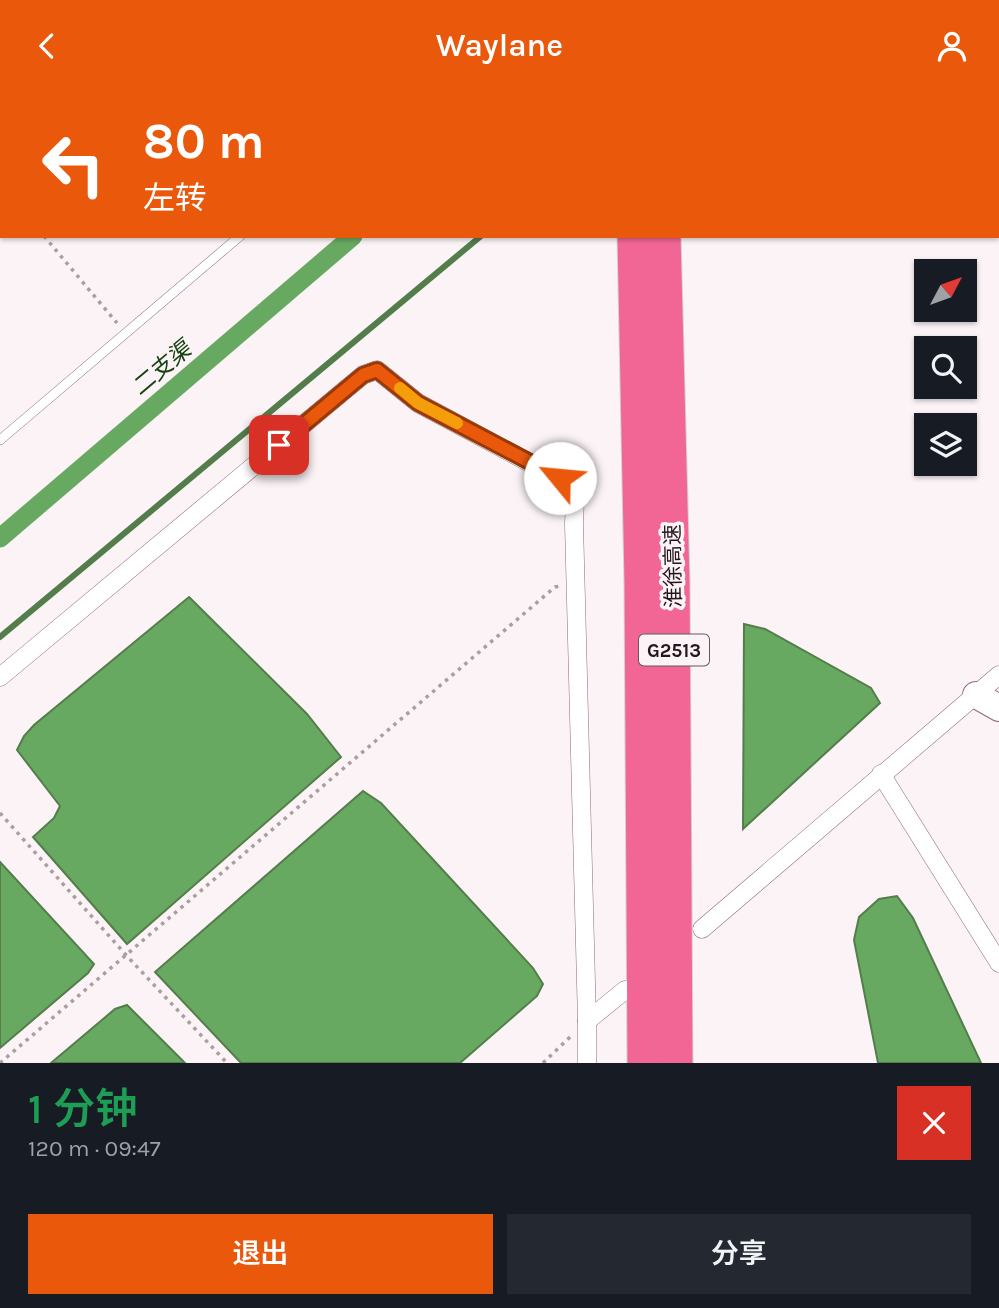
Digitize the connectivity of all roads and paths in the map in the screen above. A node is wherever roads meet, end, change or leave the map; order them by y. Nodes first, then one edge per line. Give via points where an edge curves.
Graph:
1 (46, 238) edge
2 (238, 238) edge
3 (634, 238) edge
4 (664, 238) edge
5 (126, 334) junction
6 (0, 440) edge
7 (576, 586) junction
8 (999, 675) edge
9 (0, 677) edge
10 (976, 695) junction
11 (999, 708) edge
12 (881, 774) junction
13 (0, 813) edge
14 (702, 929) dead end
15 (126, 955) junction
16 (999, 963) edge
17 (625, 990) dead end
18 (587, 1021) junction
19 (0, 1063) edge
20 (227, 1063) edge
21 (543, 1063) edge
22 (587, 1063) edge
23 (644, 1063) edge
24 (676, 1063) edge

1 - 5 path
2 - 5 lane
3 - 23 highway, 淮徐高速 / G2513
4 - 24 highway, 淮徐高速 / G2513 via 673,582
5 - 6 lane
7 - 9 street via 575,500 560,478 418,403 377,370 363,375
7 - 15 path via 555,587
7 - 18 street
8 - 10 street
10 - 11 street
10 - 12 street
12 - 14 street
12 - 16 street
13 - 15 path
15 - 19 path
15 - 20 path
17 - 18 street
18 - 21 path
18 - 22 street

